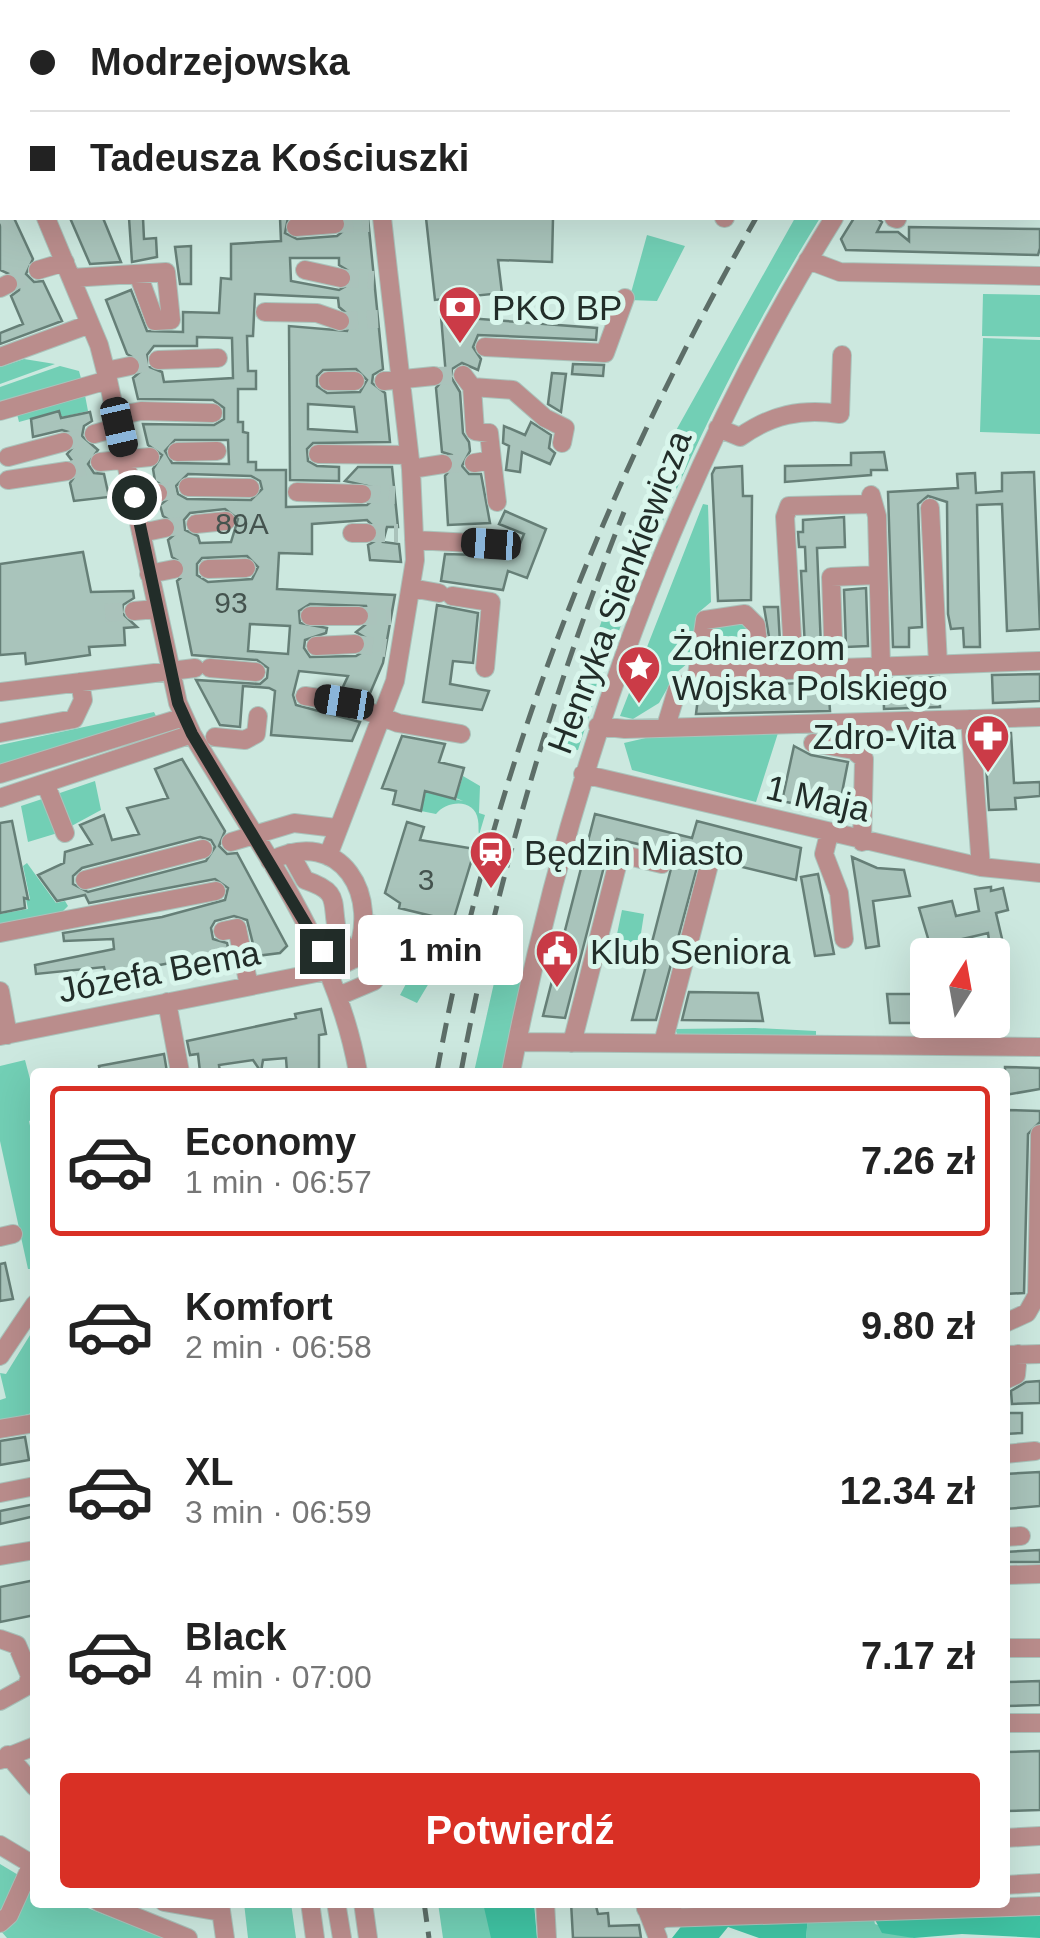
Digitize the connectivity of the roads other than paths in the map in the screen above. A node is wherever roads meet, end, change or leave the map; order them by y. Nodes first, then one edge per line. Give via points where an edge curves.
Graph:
1 (47, 220) edge
2 (377, 220) edge
3 (833, 220) edge
4 (335, 224) dead end
5 (296, 227) dead end
6 (808, 260) junction
7 (38, 270) tunnel mouth
8 (68, 270) junction
9 (304, 270) dead end
10 (138, 274) dead end
11 (1040, 276) edge
12 (341, 278) tunnel mouth
13 (625, 298) dead end
14 (265, 312) dead end
15 (340, 321) tunnel mouth
16 (90, 324) junction
17 (485, 347) dead end
18 (842, 355) dead end
19 (0, 358) edge
20 (218, 358) dead end
21 (158, 360) tunnel mouth
22 (130, 366) tunnel mouth
23 (107, 375) junction
24 (434, 376) tunnel mouth
25 (392, 380) junction
26 (328, 381) dead end
27 (355, 381) dead end
28 (0, 411) edge
29 (213, 413) dead end
30 (118, 422) junction
31 (718, 428) junction
32 (94, 434) tunnel mouth
33 (64, 442) tunnel mouth
34 (562, 443) dead end
35 (217, 451) dead end
36 (177, 452) dead end
37 (318, 454) dead end
38 (8, 457) dead end
39 (150, 457) dead end
40 (126, 459) junction
41 (100, 462) tunnel mouth
42 (410, 462) junction
43 (443, 464) tunnel mouth
44 (66, 471) tunnel mouth
45 (8, 480) dead end
46 (188, 487) tunnel mouth
47 (250, 488) dead end
48 (296, 492) dead end
49 (158, 493) tunnel mouth
50 (362, 494) tunnel mouth
51 (134, 497) junction
52 (497, 502) dead end
53 (930, 508) dead end
54 (226, 521) dead end
55 (196, 524) tunnel mouth
56 (166, 528) tunnel mouth
57 (141, 533) junction
58 (409, 535) junction
59 (491, 544) dead end
60 (246, 568) dead end
61 (174, 569) tunnel mouth
62 (208, 569) tunnel mouth
63 (149, 574) junction
64 (878, 576) junction
65 (410, 588) junction
66 (156, 609) junction
67 (134, 612) tunnel mouth
68 (310, 616) dead end
69 (359, 616) tunnel mouth
70 (355, 644) tunnel mouth
71 (316, 646) dead end
72 (1040, 661) edge
73 (938, 664) junction
74 (881, 666) junction
75 (484, 668) dead end
76 (834, 668) junction
77 (169, 670) junction
78 (760, 670) junction
79 (794, 670) junction
80 (256, 672) dead end
81 (696, 675) junction
82 (80, 682) junction
83 (0, 692) edge
84 (305, 696) dead end
85 (258, 716) dead end
86 (381, 718) junction
87 (1040, 718) edge
88 (970, 719) junction
89 (188, 726) junction
90 (598, 726) junction
91 (666, 726) junction
92 (0, 733) edge
93 (461, 734) dead end
94 (215, 738) dead end
95 (813, 743) dead end
96 (0, 774) edge
97 (583, 774) junction
98 (46, 785) junction
99 (0, 798) edge
100 (336, 828) junction
101 (65, 833) dead end
102 (828, 834) junction
103 (254, 837) junction
104 (231, 842) dead end
105 (862, 842) junction
106 (202, 849) dead end
107 (290, 853) junction
108 (328, 856) junction
109 (711, 857) dead end
110 (270, 861) junction
111 (662, 864) dead end
112 (981, 868) junction
113 (1040, 873) edge
114 (86, 880) dead end
115 (216, 891) dead end
116 (366, 923) junction
117 (223, 930) dead end
118 (0, 933) edge
119 (844, 940) dead end
120 (354, 960) junction
121 (331, 970) junction
122 (249, 986) junction
123 (0, 990) edge
124 (341, 995) junction
125 (167, 1002) junction
126 (4, 1035) edge
127 (517, 1042) junction
128 (572, 1043) junction
129 (663, 1043) junction
130 (1040, 1047) edge
131 (179, 1068) edge
132 (357, 1068) edge
133 (512, 1068) edge
134 (1040, 1134) edge
135 (30, 1311) edge
136 (1010, 1322) edge
137 (1011, 1354) edge
138 (1040, 1354) edge
139 (0, 1356) edge
140 (1010, 1378) edge
141 (30, 1424) edge
142 (0, 1429) edge
143 (1036, 1451) dead end
144 (1010, 1454) edge
145 (30, 1487) edge
146 (0, 1493) edge
147 (30, 1551) edge
148 (0, 1556) edge
149 (1040, 1574) edge
150 (1010, 1575) edge
151 (0, 1639) edge
152 (1010, 1648) edge
153 (1040, 1648) edge
154 (0, 1701) edge
155 (1010, 1723) edge
156 (1040, 1724) edge
157 (1040, 1836) edge
158 (1010, 1838) edge
159 (0, 1845) edge
160 (30, 1863) edge
161 (30, 1871) edge
162 (1040, 1883) edge
163 (1010, 1885) edge
164 (1040, 1906) edge
165 (1010, 1907) edge
166 (114, 1908) edge
167 (220, 1908) edge
168 (311, 1908) edge
169 (337, 1908) edge
170 (363, 1908) edge
171 (545, 1908) edge
172 (977, 1908) edge
173 (650, 1918) edge
174 (0, 1923) edge
175 (188, 1938) edge
176 (225, 1938) edge
177 (315, 1938) edge
178 (342, 1938) edge
179 (368, 1938) edge
180 (547, 1938) edge

1 - 8 street
2 - 25 street
3 - 6 street, Henryka Sienkiewicza
4 - 5 street
6 - 11 street via 840,272
6 - 31 street, Henryka Sienkiewicza
7 - 8 street
8 - 10 street
8 - 16 street
9 - 12 street
13 - 17 street via 604,354
14 - 15 street via 317,313
16 - 19 street
16 - 23 street
18 - 31 street via 840,414 812,410 765,419 740,438
20 - 21 street
22 - 23 street
23 - 28 street
23 - 30 street
24 - 25 street
25 - 42 street
26 - 27 street
29 - 30 street via 140,411
30 - 32 street
30 - 40 street
31 - 90 street, Henryka Sienkiewicza
33 - 38 street
34 - 52 street via 565,428 513,390 468,381 476,430 489,433 483,462
35 - 36 street
37 - 42 street
39 - 40 street
40 - 41 street
40 - 51 street
42 - 43 street
42 - 58 street via 403,495
44 - 45 street
46 - 47 street
48 - 50 street
49 - 51 street
51 - 57 street
53 - 73 street
54 - 55 street
56 - 57 street
57 - 63 street
58 - 59 street
58 - 65 street
60 - 62 street
61 - 63 street
63 - 66 street
64 - 74 street
64 - 76 street via 830,577
64 - 79 street via 871,499 789,506
65 - 75 street via 491,602
65 - 86 street via 398,617
66 - 67 street
66 - 77 street
68 - 69 street
70 - 71 street
72 - 73 street
73 - 74 street
74 - 76 street
76 - 79 street
77 - 80 street
77 - 82 street
77 - 89 street
78 - 79 street
78 - 81 street
78 - 81 street via 756,624 745,614 705,620
81 - 91 street via 677,690
82 - 83 street
82 - 92 street via 83,700 74,719
84 - 86 street via 344,702
85 - 94 street via 256,734 245,740
86 - 93 street
86 - 100 street
87 - 88 street
88 - 91 street
88 - 112 street
89 - 96 street
89 - 98 street
89 - 103 street
90 - 91 street
90 - 97 street, Henryka Sienkiewicza
95 - 105 street via 864,759
97 - 102 street, 1 Maja
97 - 127 street, Henryka Sienkiewicza
98 - 99 street
98 - 101 street
100 - 103 street via 294,823
100 - 108 street
102 - 105 street, 1 Maja
102 - 119 street via 824,854 839,893
103 - 104 street
103 - 110 street
105 - 112 street, 1 Maja
106 - 114 street
107 - 108 street
107 - 110 street
107 - 120 street via 305,880 333,898 337,932
108 - 116 street via 360,892
109 - 129 street
110 - 121 street
111 - 128 street via 620,854
112 - 113 street, 1 Maja
115 - 118 street
116 - 120 street
116 - 124 street via 389,928 395,944 374,981
117 - 122 street via 238,928
120 - 121 street, Józefa Bema
121 - 122 street, Józefa Bema
121 - 124 street
122 - 125 street, Józefa Bema
123 - 126 street
124 - 132 street
125 - 126 street, Józefa Bema
125 - 131 street
127 - 128 street
127 - 133 street, Henryka Sienkiewicza
128 - 129 street
129 - 130 street
134 - 136 street via 1037,1296 1027,1313
135 - 139 street
137 - 138 street
137 - 140 street via 1016,1375
141 - 142 street
143 - 144 street
145 - 146 street
147 - 148 street
149 - 150 street
151 - 154 street via 17,1645 30,1676 27,1686
152 - 153 street
155 - 156 street
157 - 158 street
159 - 160 street
161 - 174 street
162 - 163 street
164 - 165 street
166 - 175 street
167 - 176 street
168 - 177 street
169 - 178 street
170 - 179 street
171 - 180 street
172 - 173 street

